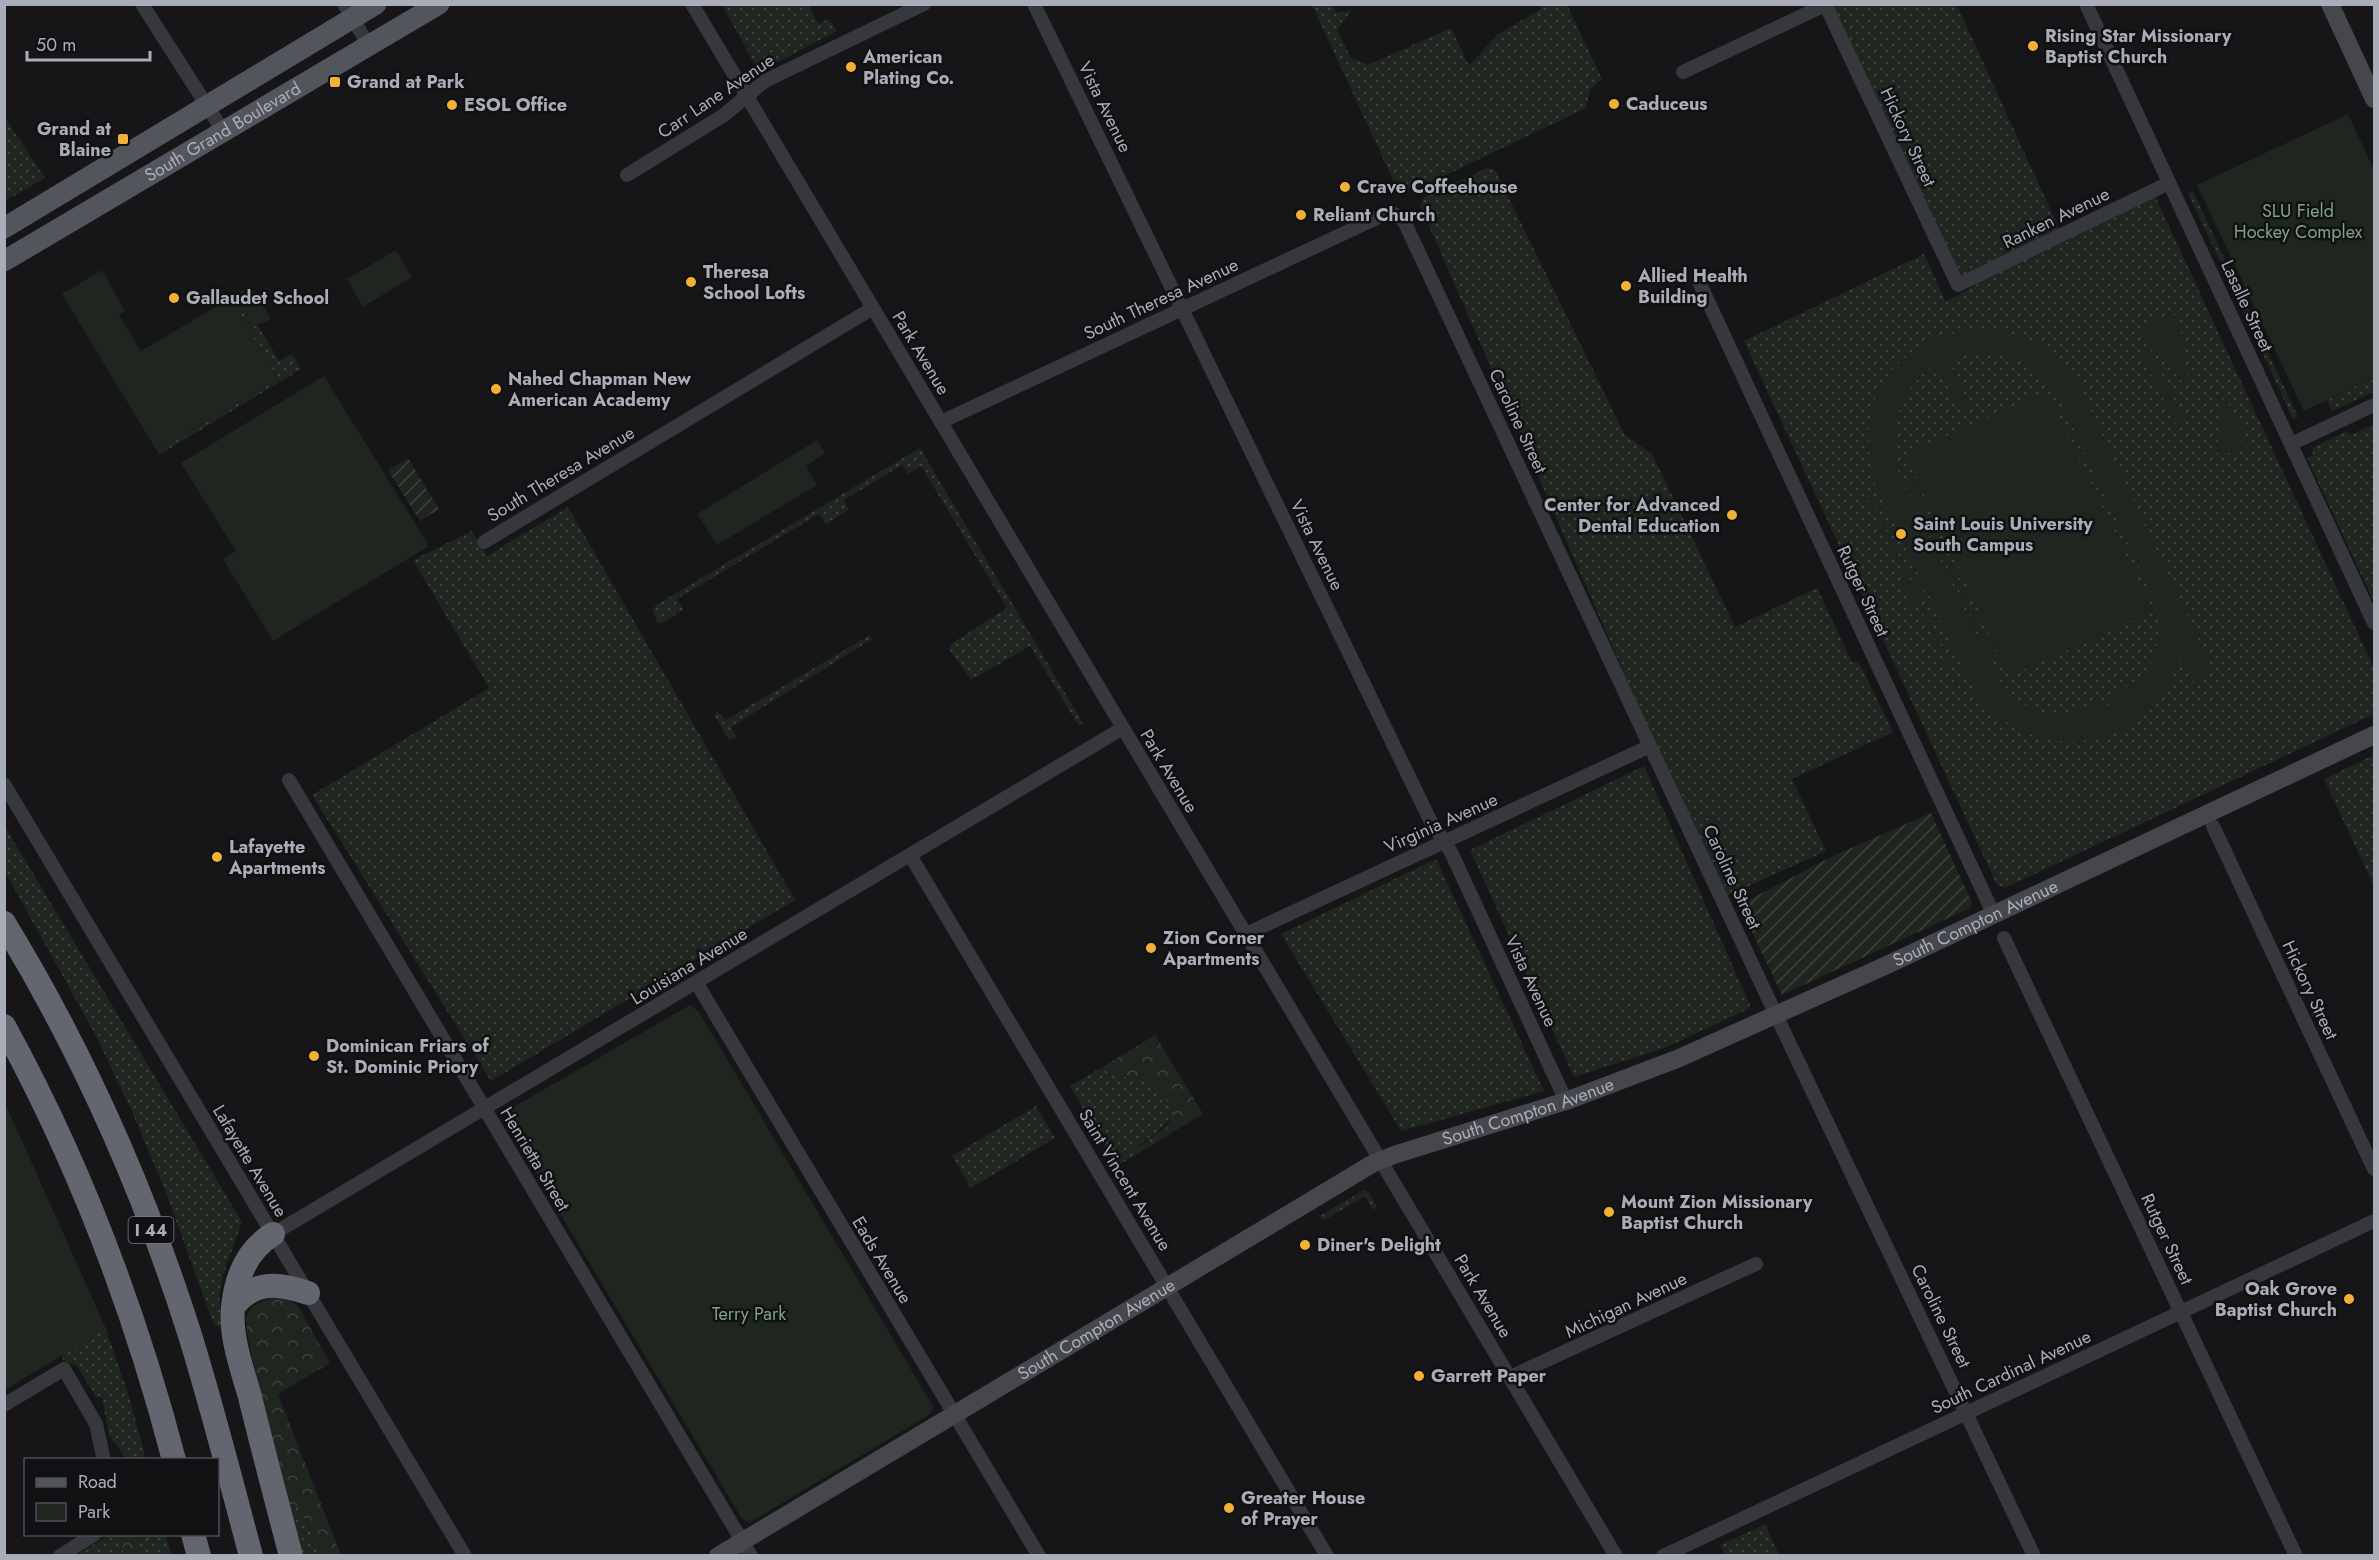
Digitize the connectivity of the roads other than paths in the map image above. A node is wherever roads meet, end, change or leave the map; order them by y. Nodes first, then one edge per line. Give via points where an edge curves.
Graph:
1 (142, 4) edge
2 (376, 4) edge
3 (439, 4) edge
4 (692, 4) edge
5 (924, 4) edge
6 (1034, 4) edge
7 (2086, 4) edge
8 (2330, 4) edge
9 (1826, 5) edge
10 (348, 11) edge
11 (369, 46) junction
12 (1683, 72) dead end
13 (746, 96) junction
14 (2374, 99) edge
15 (206, 105) junction
16 (223, 131) junction
17 (627, 176) dead end
18 (2169, 183) junction
19 (1397, 215) joint
20 (4, 228) edge
21 (7, 254) edge
22 (1699, 282) dead end
23 (1958, 285) joint
24 (873, 308) junction
25 (1184, 308) junction
26 (2374, 405) edge
27 (941, 422) junction
28 (2291, 444) junction
29 (484, 542) dead end
30 (2374, 623) edge
31 (1123, 728) junction
32 (2374, 735) edge
33 (1650, 746) junction
34 (290, 780) dead end
35 (4, 784) edge
36 (2213, 826) dead end
37 (1443, 842) junction
38 (910, 855) junction
39 (1994, 915) junction
40 (4, 923) edge
41 (1246, 934) junction
42 (2004, 938) dead end
43 (696, 982) junction
44 (1776, 1015) junction
45 (4, 1026) edge
46 (1566, 1101) junction
47 (484, 1109) junction
48 (1380, 1160) junction
49 (2374, 1169) edge
50 (2374, 1221) edge
51 (273, 1234) junction
52 (1756, 1264) dead end
53 (1167, 1287) junction
54 (308, 1293) junction
55 (233, 1307) junction
56 (2180, 1310) junction
57 (1510, 1377) junction
58 (4, 1405) edge
59 (1968, 1412) junction
60 (954, 1415) junction
61 (104, 1458) edge
62 (173, 1458) edge
63 (91, 1536) edge
64 (194, 1536) edge
65 (746, 1549) edge
66 (60, 1556) edge
67 (199, 1556) edge
68 (251, 1556) edge
69 (291, 1556) edge
70 (465, 1556) edge
71 (718, 1556) edge
72 (1039, 1556) edge
73 (1327, 1556) edge
74 (1616, 1556) edge
75 (1663, 1556) edge
76 (2034, 1556) edge
77 (2296, 1556) edge

1 - 15 street
2 - 10 main road, South Grand Boulevard
3 - 11 main road, South Grand Boulevard
4 - 13 street, Park Avenue
5 - 13 street, Carr Lane Avenue via 765,81
6 - 25 street, Vista Avenue
7 - 18 street, Lasalle Street
8 - 14 main road
9 - 12 street
9 - 23 street, Hickory Street
10 - 11 street
10 - 15 main road, South Grand Boulevard
11 - 16 main road, South Grand Boulevard
13 - 17 street, Carr Lane Avenue via 724,116
13 - 24 street, Park Avenue
15 - 16 street
15 - 20 main road, South Grand Boulevard
16 - 21 main road, South Grand Boulevard
18 - 23 street, Ranken Avenue
18 - 28 street, Lasalle Street
19 - 25 street, South Theresa Avenue via 1383,215
19 - 33 street, Caroline Street via 1407,226
22 - 39 street, Rutger Street
24 - 27 street, Park Avenue
24 - 29 street, South Theresa Avenue
25 - 27 street, South Theresa Avenue
25 - 37 street, Vista Avenue
26 - 28 street
27 - 31 street, Park Avenue
28 - 30 street, Lasalle Street
31 - 38 street, Louisiana Avenue
31 - 41 street, Park Avenue
32 - 39 main road, South Compton Avenue
33 - 37 street, Virginia Avenue
33 - 44 street, Caroline Street
34 - 47 street, Henrietta Street
35 - 51 street, Lafayette Avenue
36 - 49 street, Hickory Street
37 - 41 street, Virginia Avenue
37 - 46 street, Vista Avenue
38 - 43 street, Louisiana Avenue
38 - 53 street, Saint Vincent Avenue
39 - 44 main road, South Compton Avenue
40 - 68 highway, I 44 via 89,1083 158,1247 211,1405
41 - 48 street, Park Avenue
42 - 56 street, Rutger Street
43 - 47 street, Louisiana Avenue
43 - 60 street, Eads Avenue
44 - 46 main road, South Compton Avenue via 1677,1059
44 - 59 street, Caroline Street
45 - 62 highway, I 44 via 47,1112 96,1226 146,1363
46 - 48 main road, South Compton Avenue
47 - 51 street, Louisiana Avenue
47 - 65 street, Henrietta Street
48 - 53 main road, South Compton Avenue
48 - 57 street, Park Avenue
50 - 56 street, South Cardinal Avenue
51 - 54 street, Lafayette Avenue
51 - 55 highway via 256,1246 246,1261
52 - 57 street, Michigan Avenue
53 - 60 main road, South Compton Avenue
53 - 73 street, Saint Vincent Avenue
54 - 55 highway via 264,1285 244,1295
54 - 70 street, Lafayette Avenue
55 - 69 highway via 239,1356
56 - 59 street, South Cardinal Avenue
56 - 77 street, Rutger Street
57 - 74 street, Park Avenue
58 - 61 street via 64,1369 96,1424
59 - 75 street, South Cardinal Avenue
59 - 76 street, Caroline Street
60 - 65 main road, South Compton Avenue
60 - 72 street, Eads Avenue
63 - 66 street
64 - 67 highway
65 - 71 main road, South Compton Avenue

